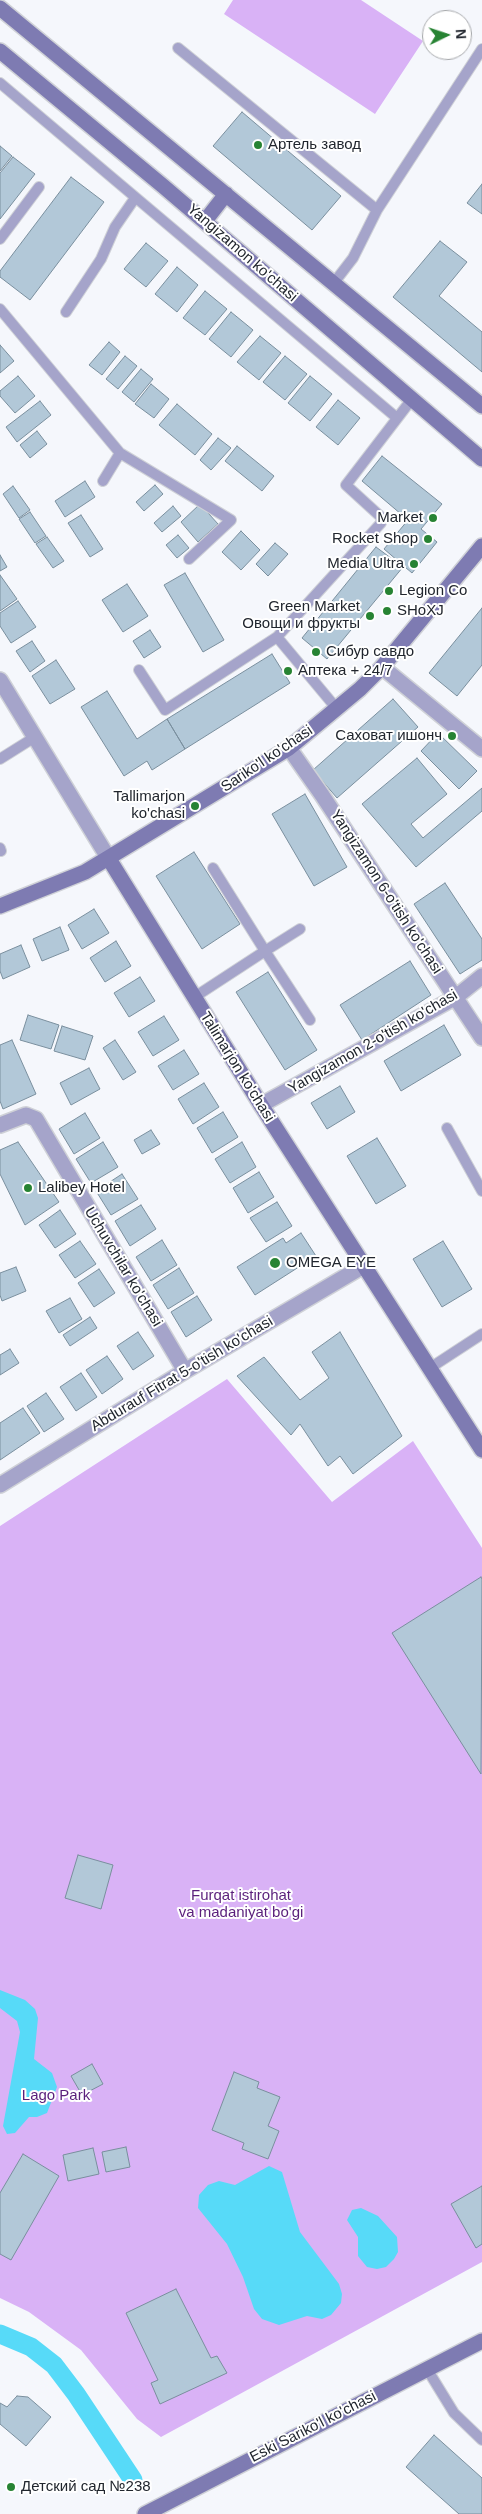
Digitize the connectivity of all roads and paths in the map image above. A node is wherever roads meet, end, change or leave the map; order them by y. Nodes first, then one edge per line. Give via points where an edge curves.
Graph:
1 (0, 8) edge
2 (178, 48) dead end
3 (482, 49) edge
4 (0, 51) edge
5 (0, 83) edge
6 (39, 187) dead end
7 (226, 194) junction
8 (135, 198) junction
9 (377, 210) junction
10 (205, 221) junction
11 (0, 239) edge
12 (333, 284) junction
13 (0, 309) edge
14 (66, 312) dead end
15 (412, 399) junction
16 (482, 406) edge
17 (397, 418) junction
18 (120, 453) junction
19 (482, 459) edge
20 (103, 481) dead end
21 (482, 546) edge
22 (189, 559) dead end
23 (277, 637) junction
24 (382, 667) junction
25 (139, 670) dead end
26 (0, 680) edge
27 (337, 709) junction
28 (35, 737) junction
29 (289, 748) junction
30 (482, 749) edge
31 (0, 759) edge
32 (109, 859) junction
33 (213, 868) dead end
34 (0, 906) edge
35 (300, 929) dead end
36 (265, 950) junction
37 (482, 976) edge
38 (456, 997) junction
39 (194, 998) junction
40 (310, 1020) dead end
41 (482, 1038) edge
42 (261, 1105) junction
43 (0, 1125) edge
44 (447, 1128) dead end
45 (482, 1191) edge
46 (365, 1265) junction
47 (482, 1334) edge
48 (430, 1368) junction
49 (185, 1371) junction
50 (482, 1450) edge
51 (0, 1485) edge
52 (482, 2340) edge
53 (427, 2369) junction
54 (482, 2440) edge
55 (145, 2514) edge

1 - 7 main road
2 - 9 lane
3 - 9 lane
4 - 10 main road, Yangizamon ko'chasi
5 - 8 lane
6 - 11 lane
7 - 10 main road
7 - 12 main road
8 - 14 lane via 115,228 101,260
8 - 17 lane
9 - 12 lane via 353,258
10 - 15 main road, Yangizamon ko'chasi
12 - 16 main road
13 - 18 lane
15 - 17 lane
15 - 19 main road, Yangizamon ko'chasi
17 - 23 lane via 346,485 381,517 381,523
18 - 20 lane
18 - 22 lane via 231,520
21 - 24 main road, Sariko'l ko'chasi
23 - 25 lane via 165,710
23 - 27 lane
24 - 27 main road, Sariko'l ko'chasi
24 - 30 street
26 - 28 street, Talimarjon ko'chasi
27 - 29 main road, Sariko'l ko'chasi
28 - 31 lane
28 - 32 street, Talimarjon ko'chasi
29 - 32 main road, Sariko'l ko'chasi
29 - 38 street, Yangizamon 6-o'tish ko'chasi
32 - 34 main road, Sariko'l ko'chasi via 86,872
32 - 39 main road, Talimarjon ko'chasi
33 - 36 lane
35 - 36 lane
36 - 39 lane
36 - 40 lane
37 - 38 street, Yangizamon 2-o'tish ko'chasi
38 - 41 street, Yangizamon 6-o'tish ko'chasi
38 - 42 street, Yangizamon 2-o'tish ko'chasi
39 - 42 main road, Talimarjon ko'chasi
42 - 46 main road, Talimarjon ko'chasi
43 - 49 street, Uchuvchilar ko'chasi via 26,1115 36,1119
44 - 45 lane
46 - 48 main road, Talimarjon ko'chasi
46 - 49 street, Abdurauf Fitrat 5-o'tish ko'chasi
47 - 48 lane
48 - 50 main road, Talimarjon ko'chasi
49 - 51 street, Abdurauf Fitrat 5-o'tish ko'chasi
52 - 53 main road, Eski Sariko'l ko'chasi
53 - 54 lane via 454,2412
53 - 55 main road, Eski Sariko'l ko'chasi

